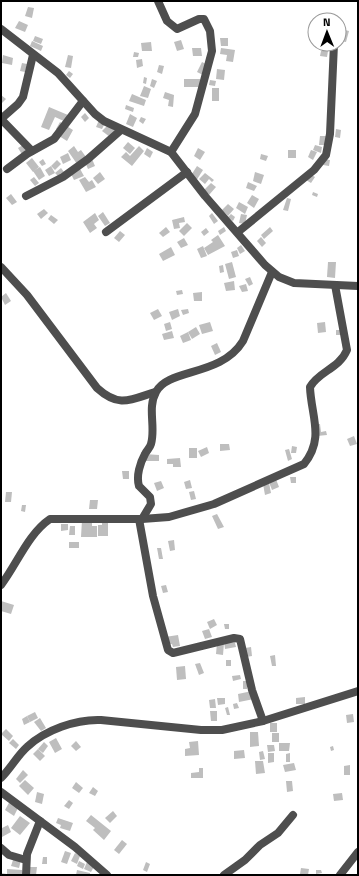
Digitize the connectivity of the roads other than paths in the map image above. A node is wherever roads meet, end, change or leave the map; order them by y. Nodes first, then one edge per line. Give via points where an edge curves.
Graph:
1 (158, 1) edge
2 (1, 29) edge
3 (334, 52) edge
4 (33, 55) junction
5 (83, 101) junction
6 (1, 119) edge
7 (121, 130) junction
8 (32, 151) junction
9 (171, 152) junction
10 (7, 169) dead end
11 (187, 172) junction
12 (26, 196) dead end
13 (106, 232) dead end
14 (238, 232) junction
15 (1, 267) edge
16 (272, 272) junction
17 (335, 285) junction
18 (358, 286) edge
19 (155, 392) junction
20 (141, 519) junction
21 (1, 585) edge
22 (358, 691) edge
23 (263, 721) junction
24 (2, 775) edge
25 (1, 792) edge
26 (293, 815) dead end
27 (40, 821) junction
28 (1, 848) edge
29 (358, 852) edge
30 (26, 860) junction
31 (26, 875) edge
32 (107, 875) edge
33 (224, 875) edge
34 (340, 875) edge

1 - 9 street via 167,21 177,30 204,19 210,31 212,51 195,114
2 - 4 street
3 - 14 street via 330,134 326,155 314,170
4 - 5 street via 58,73
4 - 6 street via 23,97
5 - 7 street via 104,121
5 - 8 street via 54,139
6 - 8 street
7 - 9 street
7 - 12 street via 63,177
8 - 10 street
9 - 11 street
11 - 13 street
11 - 14 street
14 - 16 street
15 - 19 street via 27,295 107,398 116,401 127,400
16 - 17 street via 294,283
16 - 19 street via 238,350 215,366 178,377 165,383
17 - 18 street
17 - 20 street via 347,350 343,359 310,387 316,434 312,451 304,464 199,510 168,517
19 - 20 street via 151,444 138,474 139,486 150,497 151,504
20 - 21 street via 50,519 24,549
20 - 23 street via 153,596 168,650 173,653 234,638 240,639 252,690
22 - 23 street
23 - 24 street via 222,730 88,720 77,722 38,739 27,747
25 - 27 street
26 - 33 street via 278,833
27 - 30 street
27 - 32 street
28 - 30 street via 9,855
29 - 34 street
30 - 31 street

